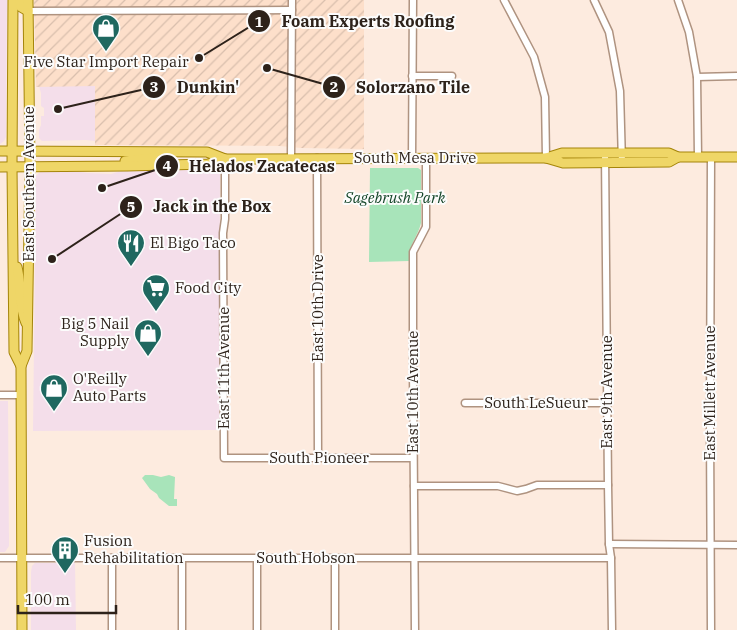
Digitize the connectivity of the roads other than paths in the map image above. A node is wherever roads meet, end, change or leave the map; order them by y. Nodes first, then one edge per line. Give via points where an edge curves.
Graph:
1 (13, 0) edge
2 (20, 0) edge
3 (28, 0) edge
4 (292, 0) edge
5 (412, 0) edge
6 (504, 0) edge
7 (594, 0) edge
8 (678, 0) edge
9 (292, 10) junction
10 (28, 11) junction
11 (412, 76) junction
12 (452, 76) dead end
13 (737, 76) edge
14 (696, 77) junction
15 (0, 151) edge
16 (12, 151) junction
17 (30, 151) junction
18 (173, 151) junction
19 (698, 157) junction
20 (711, 157) junction
21 (737, 157) edge
22 (291, 158) junction
23 (317, 158) junction
24 (412, 158) junction
25 (426, 158) junction
26 (546, 158) junction
27 (605, 158) junction
28 (622, 158) junction
29 (224, 159) junction
30 (0, 166) edge
31 (12, 166) junction
32 (30, 166) junction
33 (113, 166) junction
34 (13, 260) junction
35 (28, 327) junction
36 (21, 366) junction
37 (0, 395) edge
38 (21, 395) junction
39 (466, 403) dead end
40 (607, 403) junction
41 (224, 458) joint
42 (318, 458) junction
43 (413, 458) junction
44 (414, 486) junction
45 (608, 486) junction
46 (608, 544) junction
47 (711, 545) junction
48 (737, 545) edge
49 (0, 558) edge
50 (21, 558) junction
51 (112, 558) junction
52 (182, 558) junction
53 (257, 558) junction
54 (335, 558) junction
55 (414, 558) junction
56 (611, 558) junction
57 (22, 630) edge
58 (112, 630) edge
59 (182, 630) edge
60 (257, 630) edge
61 (335, 630) edge
62 (415, 630) edge
63 (612, 630) edge
64 (711, 630) edge

1 - 16 main road, East Southern Avenue
2 - 10 main road via 21,7
3 - 10 main road, East Southern Avenue
4 - 9 street
5 - 11 street
6 - 26 street via 534,57 545,97
7 - 28 street via 609,32 620,92
8 - 14 street via 689,32
9 - 10 street
9 - 22 street
10 - 17 main road, East Southern Avenue
11 - 12 street
11 - 24 street
13 - 14 street
14 - 19 street
15 - 16 main road, South Mesa Drive
16 - 17 main road, South Mesa Drive
16 - 31 main road, East Southern Avenue
17 - 18 main road, South Mesa Drive
17 - 32 main road, East Southern Avenue
18 - 29 main road, South Mesa Drive via 207,152
18 - 33 main road
19 - 20 main road, South Mesa Drive
19 - 28 main road, South Mesa Drive via 678,157 669,162
20 - 21 main road, South Mesa Drive
20 - 47 street, East Millett Avenue
22 - 23 main road, South Mesa Drive
22 - 29 main road, South Mesa Drive
23 - 24 main road, South Mesa Drive
23 - 42 street, East 10th Drive
24 - 25 main road, South Mesa Drive
25 - 26 main road, South Mesa Drive
25 - 43 street, East 10th Avenue via 426,227 413,252
26 - 27 main road, South Mesa Drive via 563,163
27 - 28 main road, South Mesa Drive
27 - 40 street, East 9th Avenue
29 - 33 main road, South Mesa Drive via 208,164
29 - 41 street, East 11th Avenue
30 - 31 main road, South Mesa Drive
31 - 32 main road, South Mesa Drive
31 - 34 main road, East Southern Avenue
32 - 33 main road, South Mesa Drive
32 - 35 main road, East Southern Avenue
34 - 35 main road via 18,274 21,309
34 - 36 main road, East Southern Avenue via 14,352
35 - 36 main road, East Southern Avenue via 28,351
36 - 38 main road, East Southern Avenue
37 - 38 street
38 - 50 main road, East Southern Avenue
39 - 40 street, South LeSueur
40 - 45 street, East 9th Avenue
41 - 42 street, South Pioneer
42 - 43 street, South Pioneer
43 - 44 street, East 10th Avenue
44 - 45 street via 498,486 517,491 536,486
44 - 55 street, East 10th Avenue
45 - 46 street, East 9th Avenue
46 - 47 street
46 - 56 street, East 9th Avenue
47 - 48 street
47 - 64 street, East Millett Avenue
49 - 50 street, South Hobson
50 - 51 street, South Hobson
50 - 57 main road, East Southern Avenue
51 - 52 street, South Hobson
51 - 58 street
52 - 53 street, South Hobson
52 - 59 street
53 - 54 street, South Hobson
53 - 60 street
54 - 55 street, South Hobson
54 - 61 street
55 - 56 street, South Hobson
55 - 62 street, East 10th Avenue
56 - 63 street, East 9th Avenue

